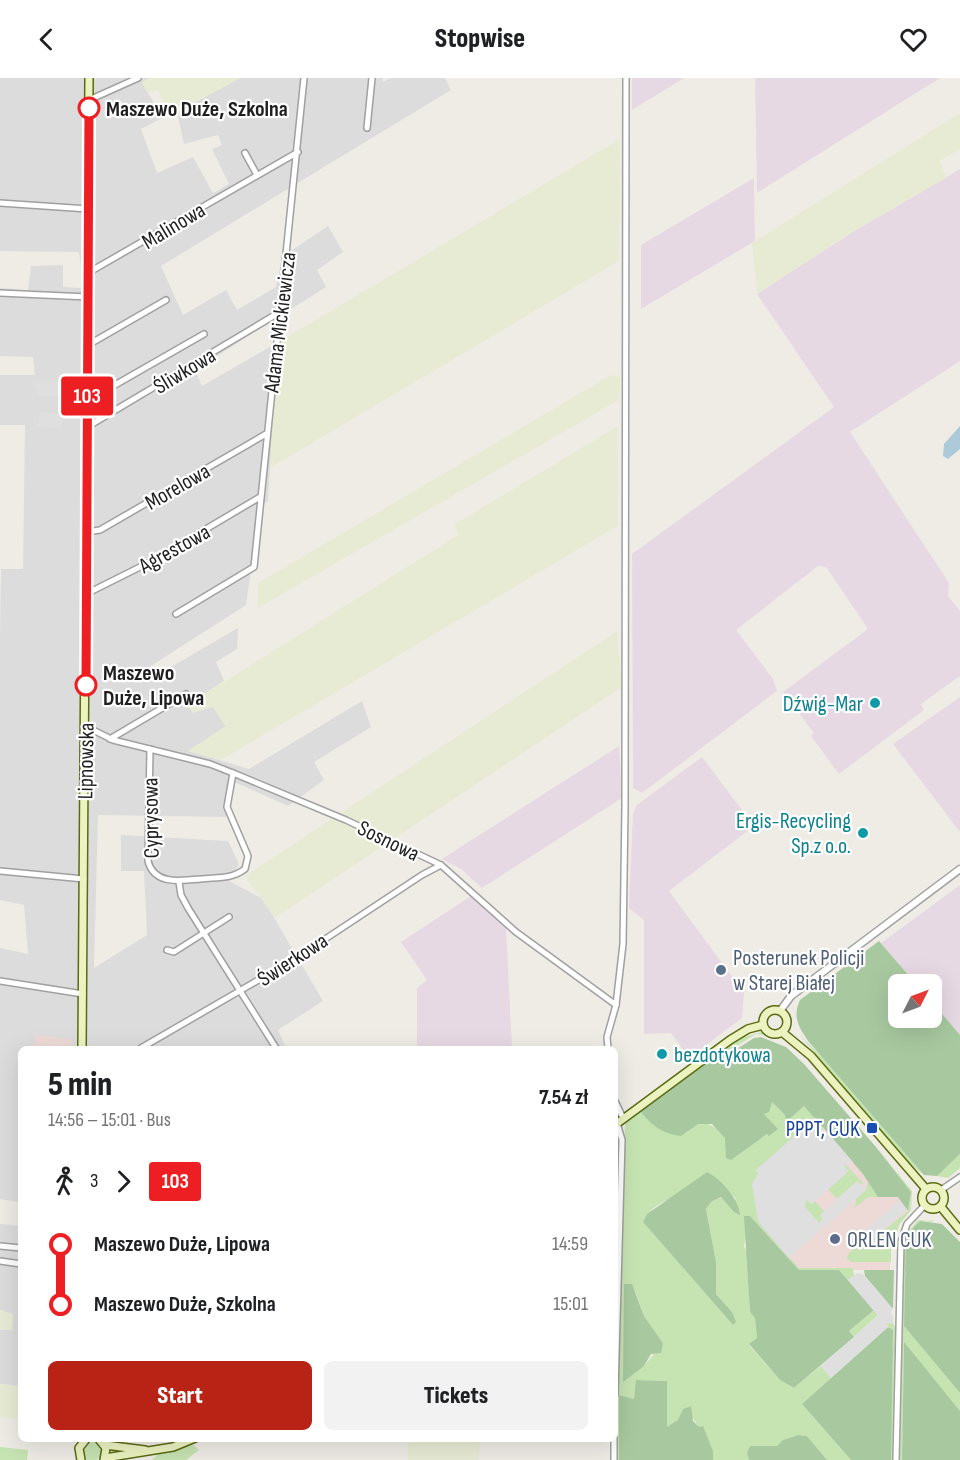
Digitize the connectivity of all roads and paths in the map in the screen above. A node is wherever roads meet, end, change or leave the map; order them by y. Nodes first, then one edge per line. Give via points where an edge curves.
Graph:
1 (89, 78) edge
2 (138, 78) edge
3 (304, 78) edge
4 (372, 78) edge
5 (626, 78) edge
6 (89, 100) junction
7 (367, 128) dead end
8 (298, 152) junction
9 (245, 153) dead end
10 (257, 175) junction
11 (0, 203) edge
12 (88, 209) junction
13 (88, 271) junction
14 (0, 293) edge
15 (88, 297) junction
16 (166, 300) dead end
17 (280, 312) junction
18 (204, 334) dead end
19 (88, 345) junction
20 (87, 401) junction
21 (87, 427) junction
22 (266, 434) junction
23 (260, 497) junction
24 (86, 532) junction
25 (86, 594) junction
26 (176, 614) dead end
27 (186, 694) dead end
28 (86, 726) junction
29 (110, 739) junction
30 (150, 749) junction
31 (233, 773) junction
32 (441, 865) junction
33 (960, 869) edge
34 (0, 871) edge
35 (84, 879) junction
36 (179, 882) junction
37 (229, 917) dead end
38 (204, 933) junction
39 (167, 950) dead end
40 (0, 981) edge
41 (241, 992) junction
42 (83, 994) junction
43 (616, 1005) junction
44 (780, 1011) junction
45 (763, 1025) junction
46 (782, 1032) junction
47 (82, 1046) edge
48 (145, 1046) edge
49 (275, 1046) edge
50 (608, 1046) edge
51 (618, 1122) edge
52 (960, 1177) edge
53 (926, 1189) junction
54 (941, 1190) junction
55 (924, 1206) junction
56 (941, 1207) junction
57 (960, 1230) edge
58 (0, 1246) edge
59 (18, 1248) edge
60 (0, 1261) edge
61 (18, 1264) edge
62 (618, 1285) edge
63 (83, 1442) edge
64 (102, 1442) edge
65 (185, 1442) edge
66 (614, 1442) edge
67 (105, 1445) junction
68 (147, 1451) junction
69 (105, 1459) edge
70 (81, 1460) edge
71 (614, 1460) edge
72 (896, 1460) edge

1 - 6 main road, Lipnowska
2 - 6 street
3 - 8 street, Adama Mickiewicza
4 - 7 street
5 - 43 street via 626,808
6 - 12 main road, Lipnowska
8 - 10 street, Malinowa
8 - 17 street, Adama Mickiewicza
9 - 10 street
10 - 13 street, Malinowa via 170,228
11 - 12 street
12 - 13 main road, Lipnowska
13 - 15 main road, Lipnowska
14 - 15 street
15 - 19 main road, Lipnowska
16 - 19 street
17 - 21 street, Śliwkowa
17 - 22 street, Adama Mickiewicza
18 - 20 street
19 - 20 main road, Lipnowska
20 - 21 main road, Lipnowska
21 - 24 main road, Lipnowska
22 - 23 street, Adama Mickiewicza
22 - 24 street, Morelowa via 100,530
23 - 25 street, Agrestowa via 152,561
23 - 26 street, Adama Mickiewicza via 254,567
24 - 25 main road, Lipnowska
25 - 28 main road, Lipnowska
27 - 29 street
28 - 29 street, Sosnowa
28 - 35 main road, Lipnowska
29 - 30 street, Sosnowa
30 - 31 street, Sosnowa
30 - 36 street, Cyprysowa via 148,861 153,872
31 - 32 street, Sosnowa
31 - 36 street via 227,807 248,856 244,869 232,877
32 - 41 street, Świerkowa
32 - 43 street, Sosnowa via 516,932
33 - 44 street via 790,996
34 - 35 street
35 - 42 main road, Lipnowska
36 - 38 street via 181,895
37 - 38 street
38 - 39 street via 174,952
38 - 41 street
40 - 42 street
41 - 48 street, Świerkowa
41 - 49 street
42 - 47 main road, Lipnowska
43 - 50 street
44 - 45 main road via 767,1012
44 - 46 main road via 787,1019
45 - 46 main road via 769,1033
45 - 51 main road via 730,1040
46 - 53 main road via 811,1056
51 - 62 street via 622,1140
52 - 54 street
53 - 54 main road
53 - 55 main road via 922,1196
54 - 56 main road
55 - 56 main road via 931,1210
55 - 72 street via 904,1232 900,1265
56 - 57 main road
58 - 59 street
60 - 61 street
63 - 70 main road via 78,1450
64 - 67 main road
65 - 68 main road
66 - 71 street
67 - 68 main road
67 - 69 main road
68 - 69 main road

